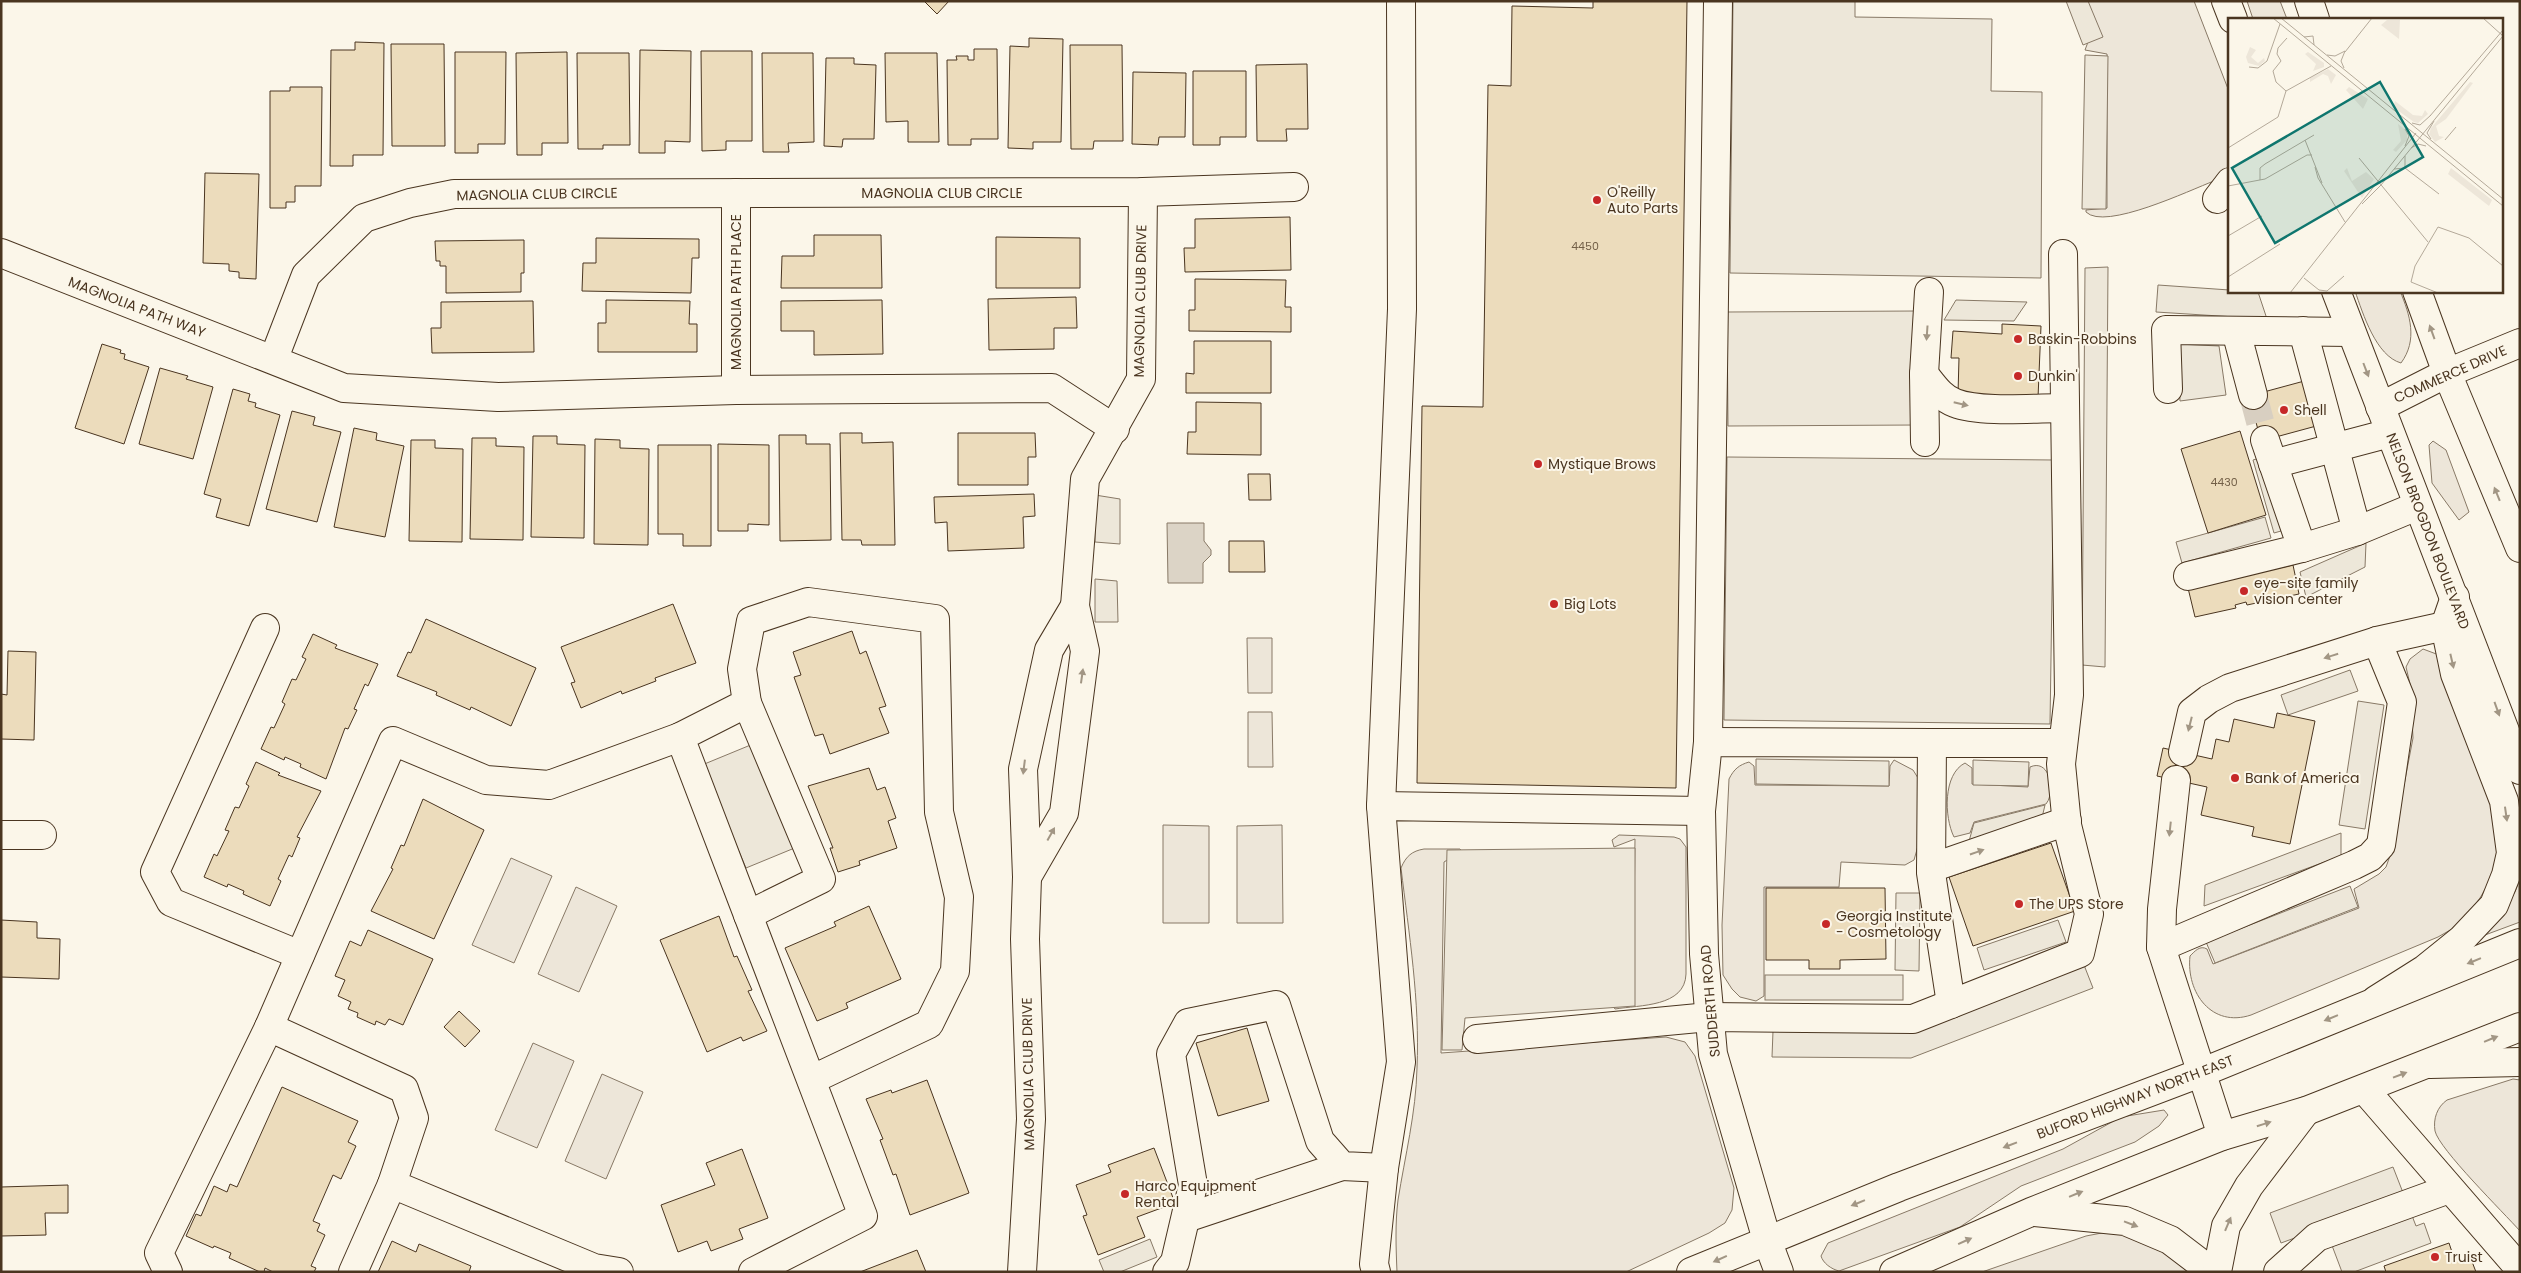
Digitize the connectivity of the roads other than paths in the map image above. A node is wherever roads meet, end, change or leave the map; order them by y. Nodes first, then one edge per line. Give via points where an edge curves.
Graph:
1 (1401, 1) edge
2 (1718, 1) edge
3 (2226, 1) edge
4 (2309, 1) edge
5 (2233, 18) edge
6 (2315, 18) edge
7 (2228, 185) edge
8 (1294, 187) dead end
9 (1142, 192) junction
10 (736, 193) junction
11 (2228, 199) edge
12 (1, 253) edge
13 (2063, 254) dead end
14 (1929, 292) dead end
15 (2336, 292) edge
16 (2417, 292) edge
17 (2236, 331) junction
18 (2303, 331) junction
19 (2351, 332) junction
20 (2520, 343) edge
21 (274, 358) junction
22 (2447, 372) junction
23 (1924, 374) junction
24 (2168, 389) dead end
25 (736, 390) junction
26 (2253, 395) tunnel mouth
27 (2380, 407) junction
28 (2065, 408) junction
29 (1115, 429) junction
30 (2390, 433) junction
31 (1925, 442) dead end
32 (2335, 449) junction
33 (2417, 506) junction
34 (2357, 531) junction
35 (2302, 548) junction
36 (2520, 548) edge
37 (2188, 576) dead end
38 (2455, 597) junction
39 (1075, 606) junction
40 (2444, 626) junction
41 (265, 628) dead end
42 (2377, 641) junction
43 (746, 703) junction
44 (1032, 727) junction
45 (1074, 736) junction
46 (680, 737) junction
47 (1708, 742) junction
48 (1932, 743) junction
49 (2063, 743) junction
50 (2183, 752) dead end
51 (2520, 770) edge
52 (2176, 780) dead end
53 (1382, 806) junction
54 (1701, 811) junction
55 (2067, 821) junction
56 (1, 835) edge
57 (42, 835) dead end
58 (1931, 868) junction
59 (1027, 877) junction
60 (748, 915) junction
61 (2520, 943) edge
62 (2161, 947) junction
63 (300, 955) junction
64 (2376, 1000) junction
65 (1951, 1004) junction
66 (1709, 1017) junction
67 (269, 1027) junction
68 (2520, 1027) edge
69 (1477, 1039) dead end
70 (2520, 1062) edge
71 (2430, 1064) junction
72 (2203, 1072) junction
73 (811, 1080) junction
74 (2364, 1089) junction
75 (2306, 1111) junction
76 (2222, 1136) junction
77 (1342, 1166) junction
78 (1384, 1168) junction
79 (392, 1184) junction
80 (2449, 1189) junction
81 (2031, 1212) junction
82 (1186, 1218) junction
83 (1758, 1243) junction
84 (2520, 1269) edge
85 (168, 1272) edge
86 (353, 1272) edge
87 (618, 1272) edge
88 (753, 1272) edge
89 (1022, 1272) edge
90 (1167, 1272) edge
91 (1376, 1272) edge
92 (1691, 1272) edge
93 (1779, 1272) edge
94 (1894, 1272) edge
95 (2212, 1272) edge
96 (2217, 1272) edge
97 (2278, 1272) edge

1 - 53 main road via 1402,309
2 - 47 main road, SUDDERTH ROAD
3 - 5 main road
4 - 6 main road
7 - 11 main road via 2217,199
8 - 9 main road, MAGNOLIA CLUB CIRCLE
9 - 10 main road, MAGNOLIA CLUB CIRCLE
9 - 29 main road, MAGNOLIA CLUB DRIVE via 1141,379
10 - 21 main road, MAGNOLIA CLUB CIRCLE via 454,194 410,203 364,218 306,275
10 - 25 main road, MAGNOLIA PATH PLACE
12 - 21 main road, MAGNOLIA PATH WAY
13 - 28 main road
14 -> 23 main road
15 - 19 main road, NELSON BROGDON BOULEVARD
22 -> 16 main road
17 - 18 main road
17 - 24 main road via 2166,330
17 - 26 main road
18 - 19 main road
18 - 32 main road
19 -> 27 main road, NELSON BROGDON BOULEVARD
20 - 22 main road, COMMERCE DRIVE
21 - 25 main road via 344,388 498,397
22 - 27 main road, COMMERCE DRIVE
36 -> 22 main road
23 -> 28 main road via 1939,393 1955,404 1992,409
23 - 31 main road
25 - 29 main road via 1052,388
27 - 30 main road, NELSON BROGDON BOULEVARD
28 - 49 main road via 2069,695
29 - 39 main road, MAGNOLIA CLUB DRIVE via 1085,479
30 - 32 main road
30 - 33 main road, NELSON BROGDON BOULEVARD
32 - 34 main road
32 - 35 main road via 2269,452
33 - 34 main road
33 - 38 main road, NELSON BROGDON BOULEVARD
34 - 35 main road
35 - 37 main road
38 - 40 main road
38 -> 51 main road, NELSON BROGDON BOULEVARD
39 - 44 main road, MAGNOLIA CLUB DRIVE via 1049,650
45 -> 39 main road, MAGNOLIA CLUB DRIVE via 1085,651
40 - 42 main road
40 -> 64 main road via 2455,674 2504,800 2512,852 2494,905 2461,940 2425,969
41 - 63 main road via 155,872 171,902
42 -> 50 main road via 2230,688 2208,699 2192,712
42 - 62 main road via 2402,702 2381,845 2354,865
43 - 46 main road
43 - 60 main road via 821,879
43 - 73 main road via 742,669 751,621 808,602 935,619 939,812 960,897 955,971 929,1024
44 - 45 main road
44 -> 59 main road, MAGNOLIA CLUB DRIVE via 1023,769
59 -> 45 main road, MAGNOLIA CLUB DRIVE via 1064,813
46 - 60 main road
46 - 63 main road via 549,785 486,780 393,741
47 - 48 main road
47 - 54 main road, SUDDERTH ROAD
48 - 49 main road
48 - 58 main road
49 - 55 main road via 2061,764
52 -> 62 main road
53 - 54 main road
53 - 78 main road via 1401,1062
54 - 66 main road, SUDDERTH ROAD via 1704,954
58 -> 55 main road
55 - 65 main road via 2089,914 2080,953
56 - 57 main road
58 - 65 main road
59 - 89 main road, MAGNOLIA CLUB DRIVE via 1025,939 1031,1119
60 - 73 main road
61 -> 64 main road, BUFORD HIGHWAY NORTH EAST
62 - 72 main road
63 - 67 main road
64 -> 72 main road, BUFORD HIGHWAY NORTH EAST
65 - 66 main road via 1913,1019
66 - 69 main road
66 - 83 main road, SUDDERTH ROAD via 1713,1054
67 - 79 main road via 404,1089 414,1118
67 - 85 main road via 159,1253
71 -> 68 main road
70 - 71 main road
74 -> 71 main road
72 - 76 main road
72 -> 83 main road, BUFORD HIGHWAY NORTH EAST
73 - 88 main road via 863,1216
74 - 75 main road
74 - 80 main road
76 -> 75 main road
96 -> 75 main road via 2226,1226 2249,1186
81 -> 76 main road
77 - 78 main road
77 - 82 main road
77 - 82 main road via 1320,1141 1276,1005 1188,1023 1171,1054 1193,1185
78 - 91 main road via 1374,1264
79 - 86 main road
79 - 87 main road via 594,1268
80 - 84 main road
80 - 97 main road via 2317,1237
94 -> 81 main road
81 -> 95 main road via 2125,1221 2170,1240
82 - 90 main road via 1175,1262
83 -> 92 main road, BUFORD HIGHWAY NORTH EAST
83 - 93 main road, SUDDERTH ROAD

